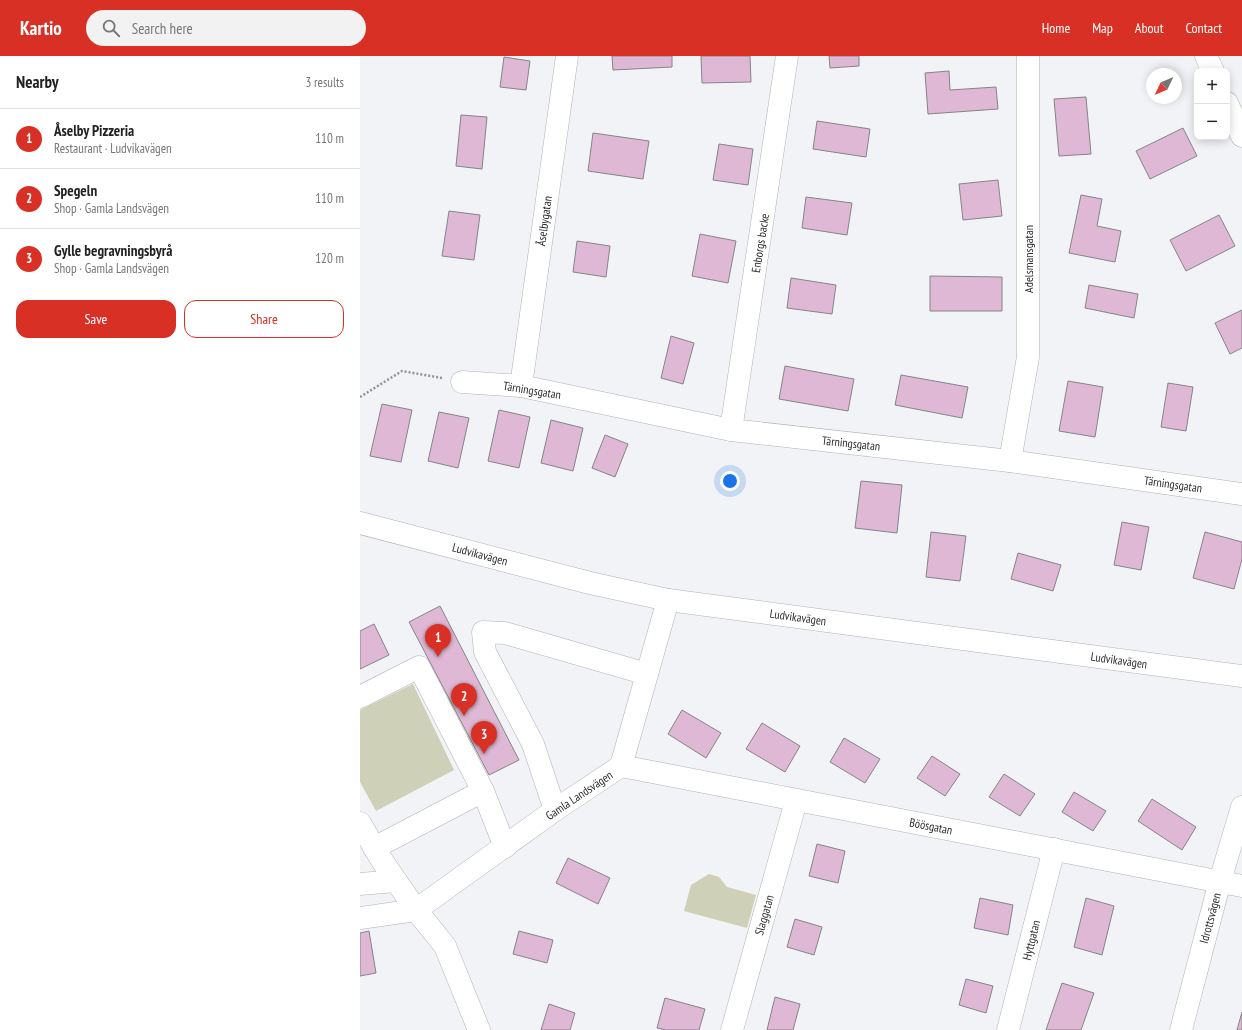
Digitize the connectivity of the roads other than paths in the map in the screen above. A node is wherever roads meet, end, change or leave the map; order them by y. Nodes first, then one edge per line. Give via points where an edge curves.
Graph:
1 (567, 56) edge
2 (787, 56) edge
3 (1028, 56) edge
4 (1206, 56) edge
5 (1212, 68) edge
6 (1228, 104) edge
7 (1242, 136) edge
8 (462, 382) road end
9 (521, 386) junction
10 (731, 430) junction
11 (1010, 461) junction
12 (1242, 494) edge
13 (360, 523) edge
14 (668, 600) junction
15 (647, 674) junction
16 (1242, 676) edge
17 (360, 697) edge
18 (621, 766) junction
19 (483, 791) junction
20 (796, 801) junction
21 (1242, 807) edge
22 (555, 810) junction
23 (360, 823) edge
24 (505, 847) junction
25 (374, 848) junction
26 (1054, 850) junction
27 (396, 881) junction
28 (1220, 881) junction
29 (360, 884) edge
30 (1242, 886) edge
31 (416, 910) junction
32 (360, 918) edge
33 (479, 1030) edge
34 (732, 1030) edge
35 (1008, 1030) edge
36 (1181, 1030) edge

1 - 9 street, Åselbygatan
2 - 10 street, Enborgs backe
3 - 11 street, Adelsmansgatan via 1028,357
4 - 5 street
6 - 7 street
8 - 9 street, Tärningsgatan
9 - 10 street, Tärningsgatan
10 - 11 street, Tärningsgatan
11 - 12 street, Tärningsgatan
13 - 14 street, Ludvikavägen via 590,583
14 - 15 street, Gamla Landsvägen
14 - 16 street, Ludvikavägen
15 - 18 street, Gamla Landsvägen
15 - 22 street via 505,633 483,632 485,652 533,744
17 - 19 street via 419,667
18 - 20 street, Böösgatan
18 - 22 street, Gamla Landsvägen
19 - 24 street
19 - 25 street
20 - 26 street, Böösgatan
20 - 34 street, Slaggatan
21 - 28 street, Idrottsvägen
22 - 24 street, Gamla Landsvägen
23 - 25 street
24 - 31 street, Gamla Landsvägen
25 - 27 street
26 - 28 street, Böösgatan
26 - 35 street, Hyttgatan
27 - 29 street
27 - 31 street
28 - 30 street, Böösgatan
28 - 36 street, Idrottsvägen
31 - 32 street
31 - 33 street via 444,946

